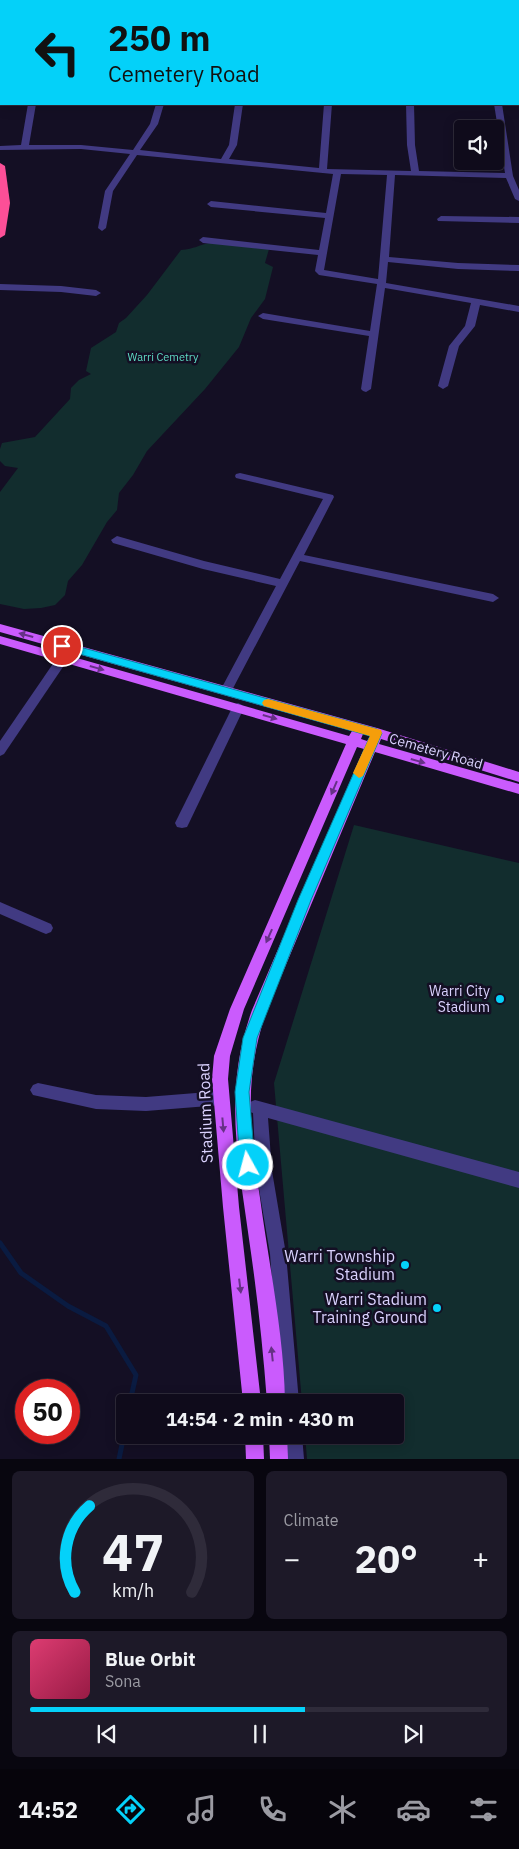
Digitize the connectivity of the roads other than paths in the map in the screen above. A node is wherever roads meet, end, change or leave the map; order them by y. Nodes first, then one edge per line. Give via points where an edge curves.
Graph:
1 (32, 105) edge
2 (160, 105) edge
3 (239, 105) edge
4 (328, 105) edge
5 (410, 105) edge
6 (498, 105) edge
7 (25, 146) junction
8 (0, 148) edge
9 (136, 152) junction
10 (224, 161) junction
11 (0, 169) edge
12 (323, 171) junction
13 (337, 172) junction
14 (391, 174) junction
15 (416, 174) junction
16 (508, 176) junction
17 (519, 199) edge
18 (2, 203) edge
19 (211, 204) dead end
20 (329, 216) junction
21 (441, 219) dead end
22 (519, 220) edge
23 (102, 228) dead end
24 (0, 235) edge
25 (203, 240) dead end
26 (323, 253) junction
27 (385, 259) junction
28 (519, 268) edge
29 (382, 284) junction
30 (0, 287) edge
31 (96, 293) dead end
32 (476, 302) junction
33 (519, 309) edge
34 (263, 316) dead end
35 (374, 334) junction
36 (443, 386) dead end
37 (366, 389) dead end
38 (240, 476) dead end
39 (117, 540) dead end
40 (298, 557) junction
41 (284, 584) junction
42 (492, 598) dead end
43 (0, 628) edge
44 (0, 640) edge
45 (63, 658) junction
46 (226, 692) junction
47 (238, 708) junction
48 (359, 728) junction
49 (377, 733) junction
50 (353, 743) junction
51 (371, 748) junction
52 (0, 751) edge
53 (519, 777) edge
54 (519, 789) edge
55 (182, 824) dead end
56 (0, 908) edge
57 (46, 928) dead end
58 (38, 1090) dead end
59 (221, 1098) junction
60 (242, 1105) junction
61 (260, 1108) junction
62 (519, 1180) edge
63 (251, 1394) edge
64 (275, 1394) edge
65 (289, 1394) edge
66 (254, 1444) edge
67 (278, 1444) edge
68 (294, 1444) edge
69 (255, 1459) edge
70 (279, 1459) edge
71 (295, 1459) edge

1 - 7 street
2 - 9 street via 154,124
3 - 10 street via 233,145
4 - 12 street
5 - 15 street via 411,146
6 - 16 street
7 - 8 street
7 - 9 street
9 - 10 street
9 - 23 street via 106,198
10 - 12 street
11 - 18 highway
12 - 13 street
13 - 14 street
13 - 20 street
14 - 15 street
14 - 27 street
15 - 16 street
16 - 17 street
18 - 24 highway
19 - 20 street
20 - 26 street
21 - 22 street
25 - 26 street
26 - 29 street via 319,271 322,273
27 - 28 street
27 - 29 street
29 - 32 street
29 - 35 street
30 - 31 street
32 - 33 street
32 - 36 street via 470,326 454,346
34 - 35 street
35 - 37 street
38 - 40 street via 328,497
39 - 41 street via 202,565
40 - 41 street
40 - 42 street
41 - 46 street
46 -> 43 main road, Cemetery Road
44 - 45 main road, Cemetery Road
45 -> 47 main road, Cemetery Road
45 - 52 street
46 - 48 main road, Cemetery Road
47 -> 50 main road, Cemetery Road
47 - 55 street
48 - 49 main road, Cemetery Road
48 - 50 main road, Stadium Road
49 - 51 main road
49 - 53 main road, Cemetery Road
50 - 51 main road, Cemetery Road
50 -> 59 main road, Stadium Road via 236,1009 222,1056
51 -> 54 main road, Cemetery Road
51 - 60 main road via 304,900 250,1038 244,1066
56 - 57 street
58 - 59 street via 96,1102 146,1104
59 -> 63 main road, Stadium Road
60 - 61 street
64 -> 60 main road
61 - 62 street
61 - 65 street via 264,1171 278,1254
66 - 69 main road
67 - 70 main road
68 - 71 street

